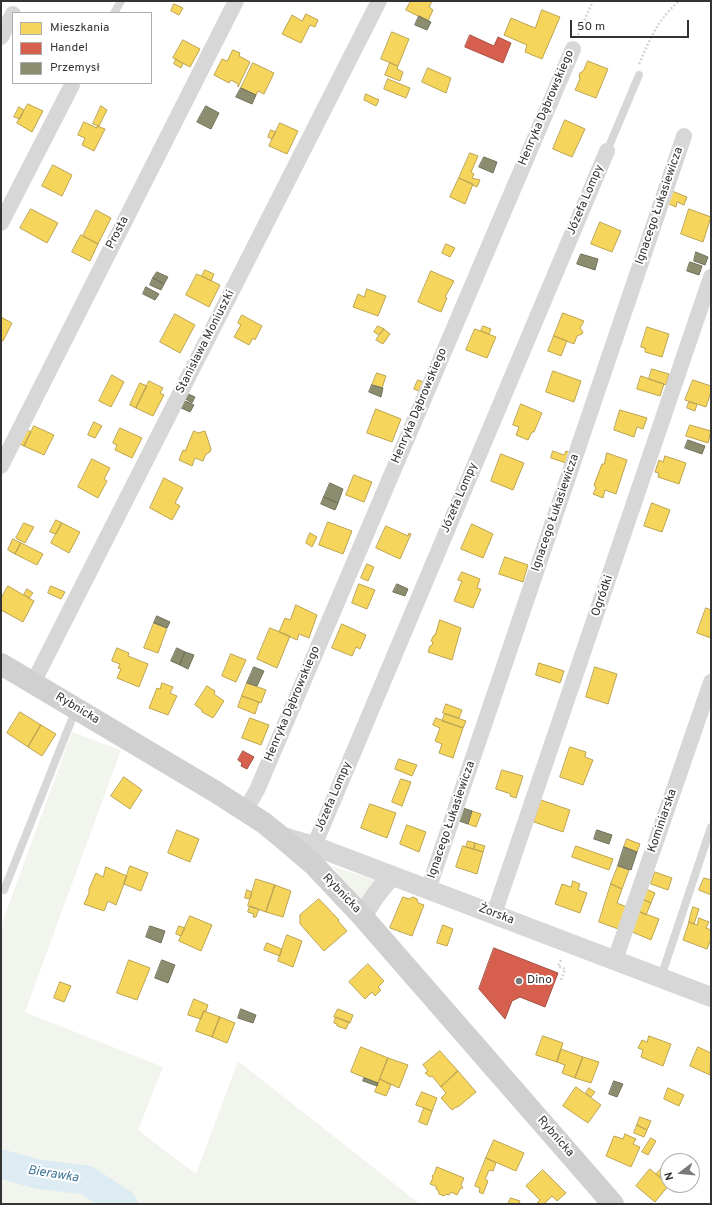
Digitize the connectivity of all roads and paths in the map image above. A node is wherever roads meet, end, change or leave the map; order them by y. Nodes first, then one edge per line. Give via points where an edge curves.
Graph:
1 (20, 1) edge
2 (121, 1) edge
3 (236, 1) edge
4 (379, 1) edge
5 (593, 1) edge
6 (679, 1) edge
7 (14, 12) edge
8 (115, 12) edge
9 (12, 15) edge
10 (1, 37) edge
11 (573, 49) joint
12 (638, 75) joint
13 (75, 84) edge
14 (684, 136) dead end
15 (607, 150) joint
16 (1, 223) edge
17 (711, 277) edge
18 (1, 466) edge
19 (1, 664) edge
20 (711, 682) edge
21 (33, 683) junction
22 (76, 708) junction
23 (245, 811) junction
24 (711, 828) edge
25 (280, 836) junction
26 (314, 846) junction
27 (391, 876) junction
28 (4, 890) dead end
29 (428, 890) junction
30 (494, 914) junction
31 (362, 916) junction
32 (615, 960) junction
33 (661, 978) junction
34 (710, 994) edge
35 (613, 1204) edge

1 - 7 street
2 - 8 lane
3 - 18 street, Prosta
4 - 21 street, Stanisława Moniuszki
5 - 11 path, Henryka Dąbrowskiego
6 - 12 path via 668,10 656,27 638,68
9 - 10 street
11 - 23 street, Henryka Dąbrowskiego via 260,782
12 - 15 lane
13 - 16 street
14 - 29 street, Ignacego Łukasiewicza
15 - 26 street, Józefa Lompy
17 - 30 street, Ogródki
19 - 21 main road, Rybnicka
20 - 32 street, Kominiarska
21 - 22 main road, Rybnicka
22 - 23 main road, Rybnicka
22 - 28 lane
23 - 25 main road, Rybnicka
24 - 33 lane
25 - 26 street, Żorska
25 - 31 main road, Rybnicka via 313,864
26 - 27 street, Żorska
27 - 29 street, Żorska
27 - 31 street
29 - 30 street, Żorska
30 - 32 street, Żorska
31 - 35 main road, Rybnicka
32 - 33 street, Żorska
33 - 34 street, Żorska

